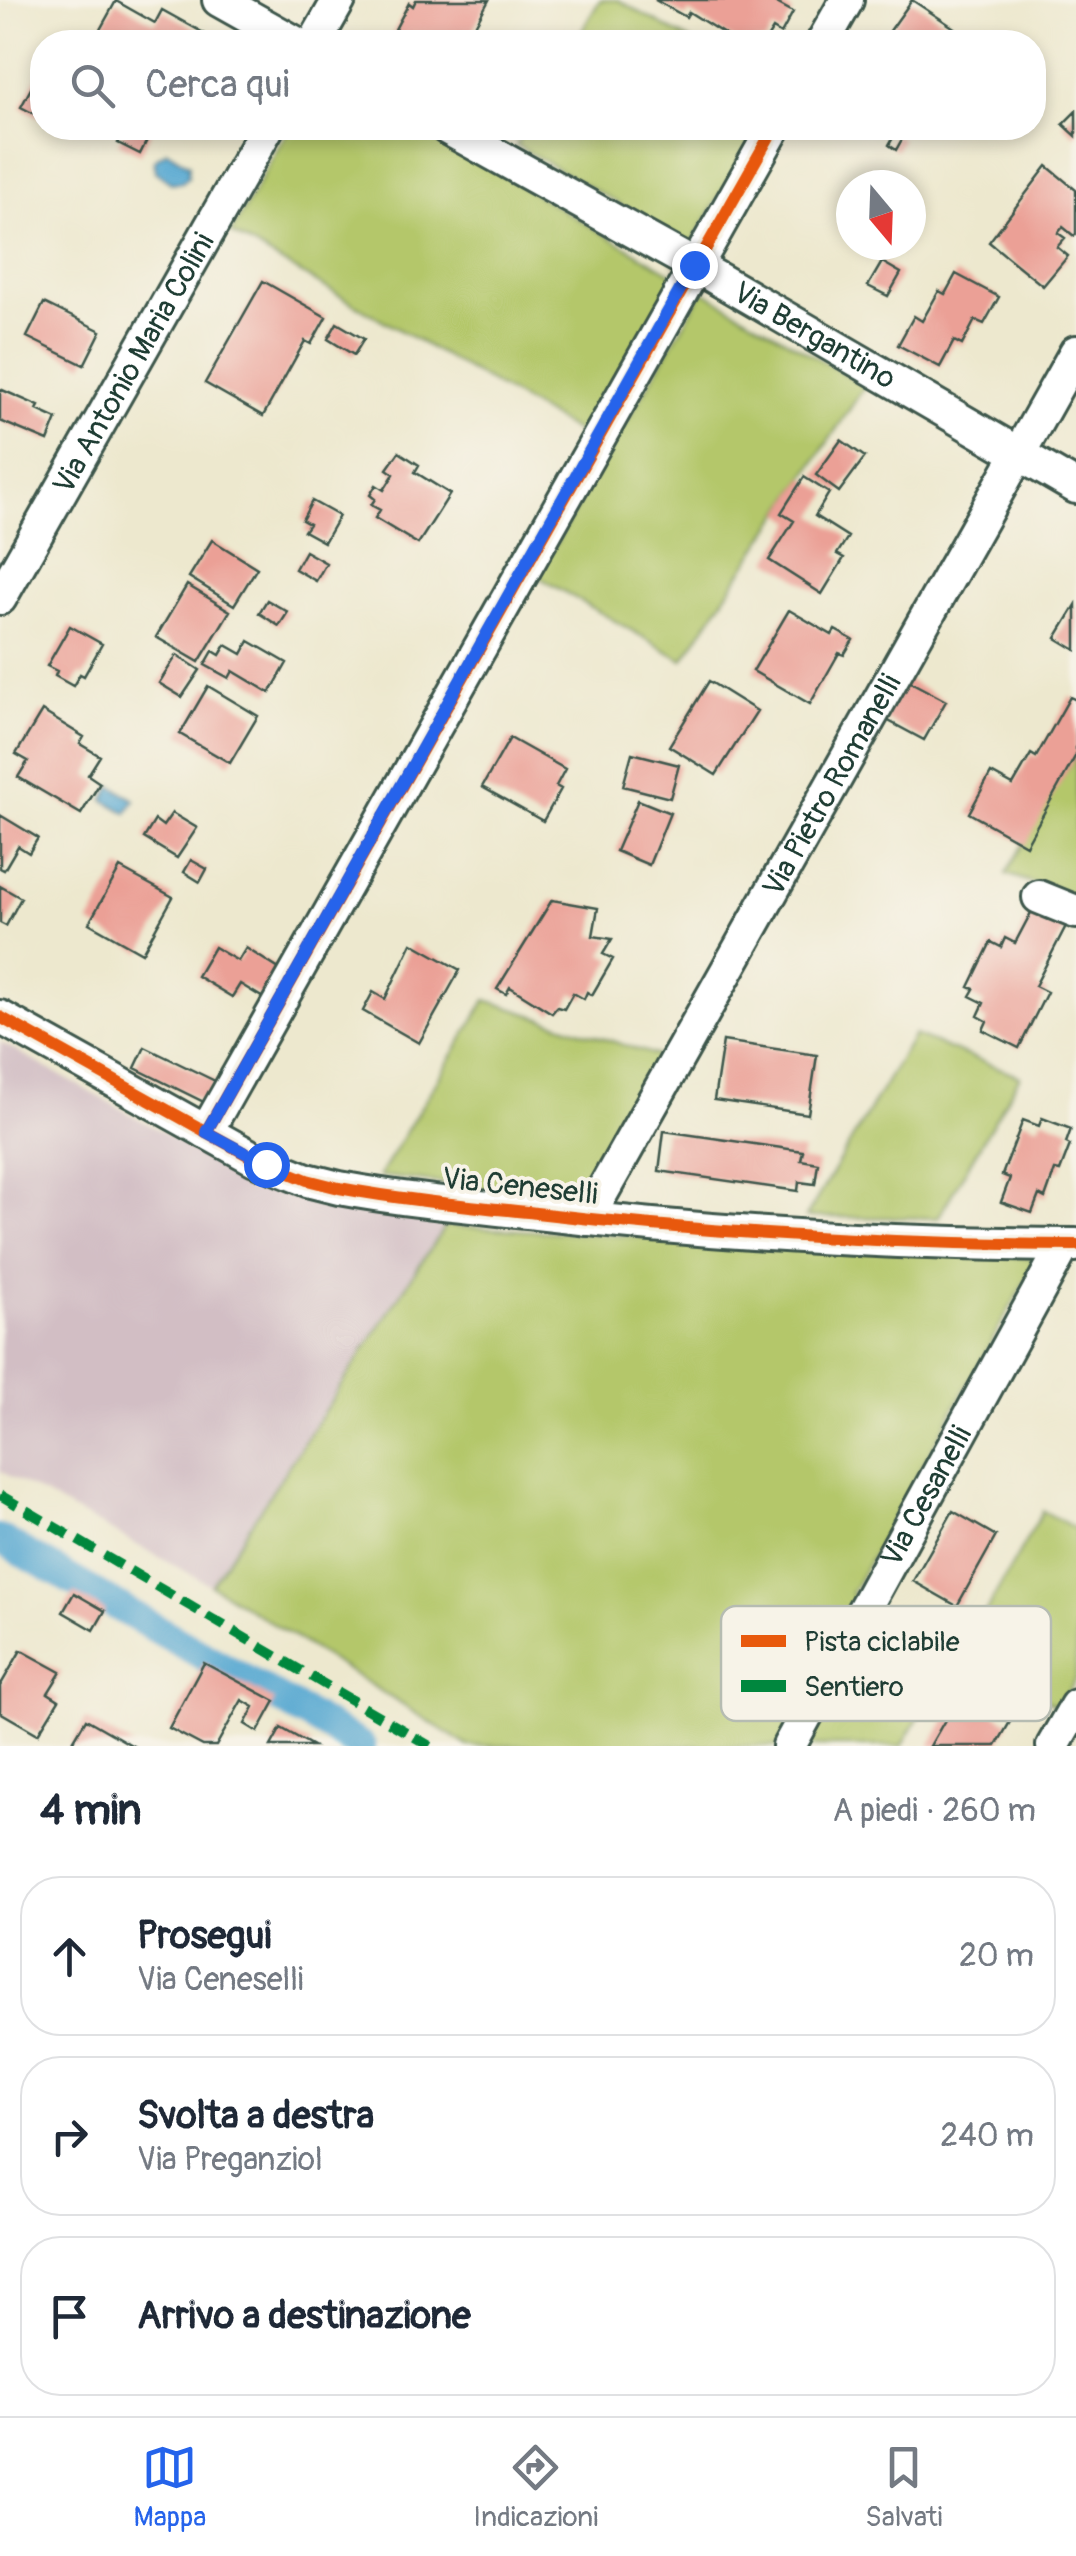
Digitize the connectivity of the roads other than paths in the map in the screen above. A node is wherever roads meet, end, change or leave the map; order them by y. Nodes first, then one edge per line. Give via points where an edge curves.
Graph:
1 (218, 0) edge
2 (339, 0) edge
3 (848, 0) edge
4 (272, 30) edge
5 (322, 30) edge
6 (830, 30) edge
7 (260, 140) edge
8 (469, 140) edge
9 (767, 140) edge
10 (694, 265) junction
11 (1076, 352) edge
12 (1018, 452) junction
13 (1076, 487) edge
14 (0, 598) edge
15 (1039, 897) dead end
16 (1076, 912) edge
17 (0, 1017) edge
18 (206, 1132) junction
19 (587, 1219) junction
20 (1070, 1245) edge
21 (868, 1606) edge
22 (1076, 1706) edge
23 (803, 1721) edge
24 (789, 1746) edge
25 (1052, 1746) edge

1 - 4 street
2 - 5 street
3 - 6 street
7 - 14 street, Via Antonio Maria Colini
8 - 10 street, Via Bergantino
9 - 10 street
10 - 12 street, Via Bergantino
10 - 18 street
11 - 12 street, Via Pietro Romanelli
12 - 13 street, Via Bergantino
12 - 19 street, Via Pietro Romanelli
15 - 16 street
17 - 18 street, Via Ceneselli
18 - 19 street, Via Ceneselli via 277,1169 339,1188
19 - 20 street, Via Ceneselli via 842,1241
20 - 21 street, Via Cesanelli
22 - 25 street
23 - 24 street, Via Cesanelli

